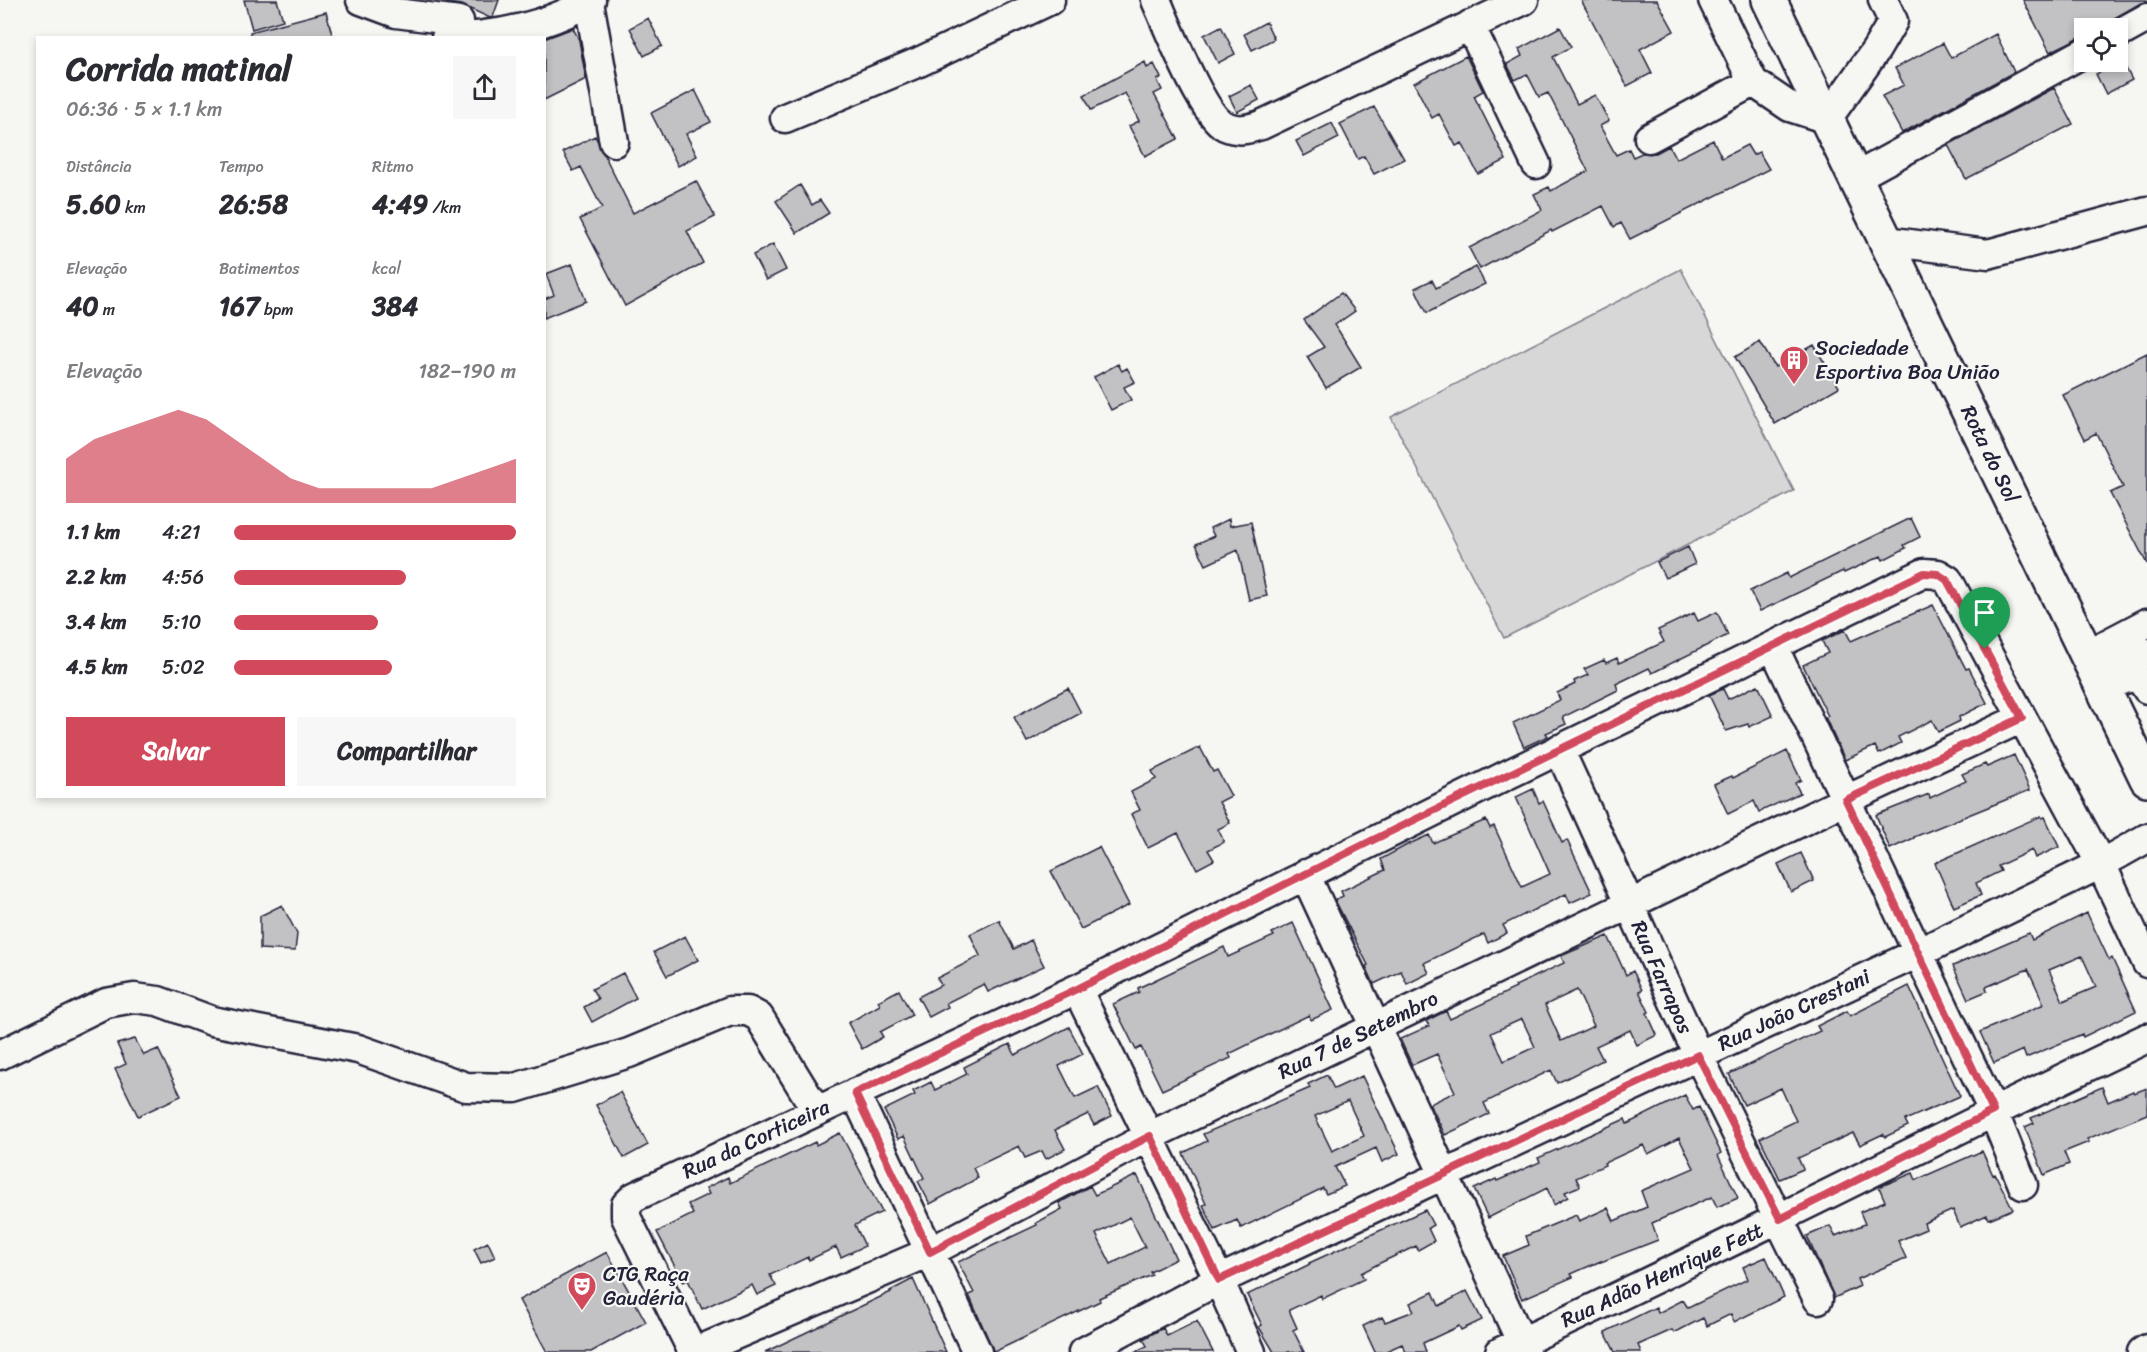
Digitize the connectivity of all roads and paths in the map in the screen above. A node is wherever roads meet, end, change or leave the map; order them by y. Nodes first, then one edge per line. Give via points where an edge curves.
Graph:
1 (361, 0) edge
2 (1050, 0) edge
3 (1156, 0) edge
4 (1524, 0) edge
5 (1713, 0) edge
6 (1768, 0) edge
7 (1883, 0) edge
8 (590, 1) edge
9 (2147, 18) edge
10 (456, 24) edge
11 (1470, 25) junction
12 (2128, 28) edge
13 (2074, 58) edge
14 (1753, 82) junction
15 (785, 118) dead end
16 (1827, 119) junction
17 (1650, 138) dead end
18 (614, 142) dead end
19 (1536, 164) dead end
20 (1856, 177) junction
21 (2147, 211) edge
22 (1886, 241) junction
23 (2147, 623) edge
24 (1774, 648) junction
25 (2135, 664) edge
26 (2096, 673) junction
27 (2022, 718) junction
28 (1559, 750) junction
29 (2147, 779) edge
30 (1846, 800) junction
31 (2147, 838) edge
32 (2101, 864) junction
33 (1305, 874) junction
34 (1629, 904) junction
35 (1918, 953) junction
36 (2147, 963) edge
37 (1077, 989) junction
38 (1374, 1027) junction
39 (2147, 1038) edge
40 (0, 1055) edge
41 (1698, 1055) junction
42 (855, 1093) junction
43 (816, 1110) junction
44 (1993, 1111) junction
45 (1150, 1136) junction
46 (1444, 1176) junction
47 (2023, 1185) dead end
48 (1780, 1219) junction
49 (930, 1252) junction
50 (1219, 1280) junction
51 (1818, 1299) dead end
52 (1516, 1349) edge
53 (2147, 1349) edge
54 (694, 1352) edge
55 (977, 1352) edge
56 (1083, 1352) edge
57 (1251, 1352) edge
58 (2142, 1352) edge

1 - 10 street via 396,13
2 - 15 street via 919,62
3 - 11 street via 1203,103 1222,125 1241,131
4 - 11 street
5 - 14 street
6 - 16 highway, Rota do Sol
7 - 16 street via 1893,21
8 - 10 street via 522,28 484,35
8 - 18 street
9 - 12 street
11 - 19 street
13 - 20 street
14 - 16 street via 1790,107
14 - 17 street
16 - 20 highway, Rota do Sol
20 - 22 highway, Rota do Sol
21 - 22 street via 1988,254
22 - 26 highway, Rota do Sol
23 - 25 street
24 - 27 street, Rua da Corticeira via 1924,573 1938,574 1947,580
24 - 28 street, Rua da Corticeira
24 - 30 street
25 - 26 street
25 - 26 street via 2126,677
26 - 29 highway, Rota do Sol
27 - 30 street, Rua 7 de Setembro
27 - 32 street
28 - 33 street, Rua da Corticeira
28 - 34 street, Rua Farrapos
30 - 34 street, Rua 7 de Setembro
30 - 35 street
31 - 32 street, Rua João Crestani
32 - 35 street, Rua João Crestani
32 - 36 street
33 - 37 street, Rua da Corticeira
33 - 38 street
34 - 38 street, Rua 7 de Setembro
34 - 41 street, Rua Farrapos
35 - 41 street, Rua João Crestani
35 - 44 street
37 - 42 street, Rua da Corticeira
37 - 45 street
38 - 45 street, Rua 7 de Setembro
38 - 46 street
39 - 44 street, Rua Adão Henrique Fett
40 - 43 street via 106,1003 134,998 158,1001 212,1021 358,1049 466,1087 515,1088 629,1053 730,1011 748,1011 759,1017
41 - 46 street, Rua João Crestani
41 - 48 street, Rua Farrapos
42 - 43 street, Rua da Corticeira
42 - 49 street
43 - 54 street, Rua da Corticeira via 634,1197 626,1205 626,1217
44 - 47 street
44 - 48 street, Rua Adão Henrique Fett
45 - 49 street, Rua 7 de Setembro
45 - 50 street
46 - 50 street, Rua João Crestani
46 - 52 street
48 - 51 street, Rua Farrapos
48 - 52 street, Rua Adão Henrique Fett
49 - 54 street, Rua 7 de Setembro
49 - 55 street
50 - 56 street, Rua João Crestani
50 - 57 street
53 - 58 street

